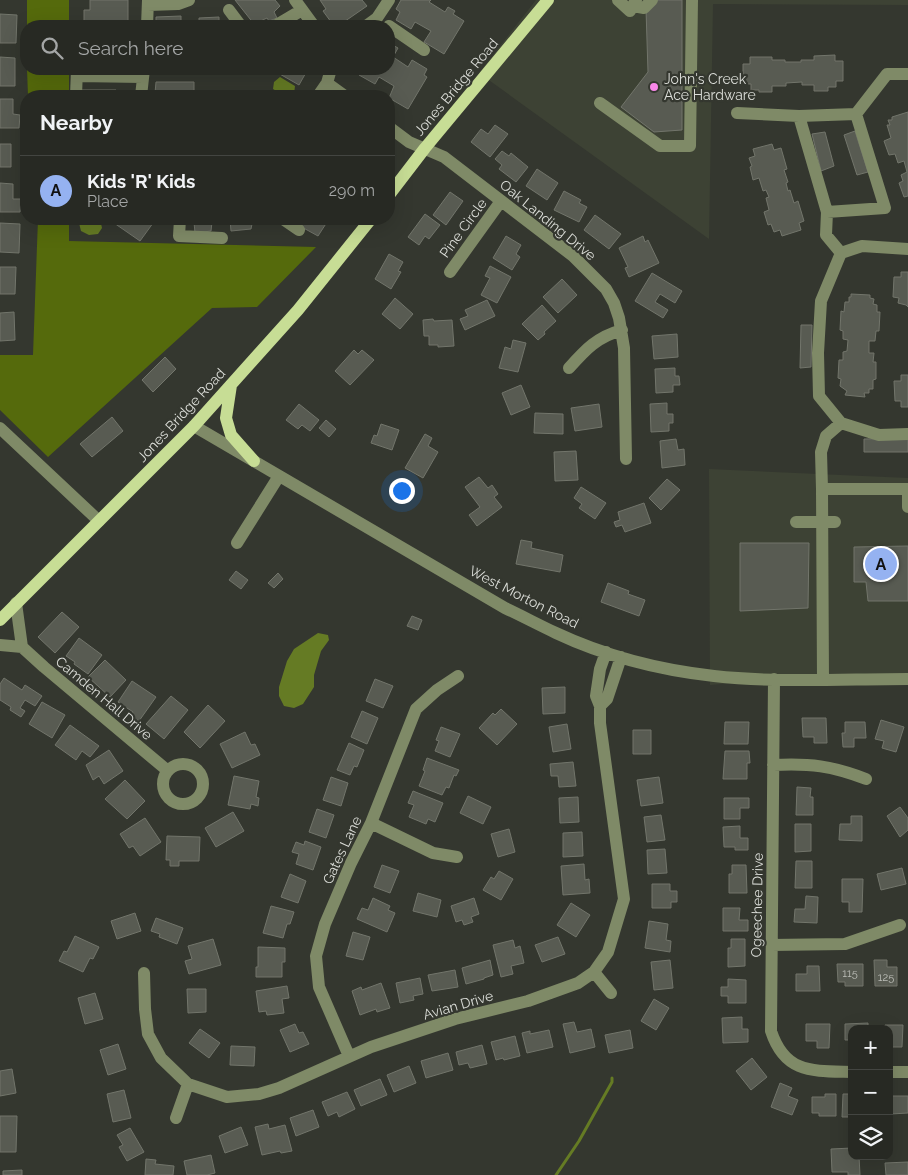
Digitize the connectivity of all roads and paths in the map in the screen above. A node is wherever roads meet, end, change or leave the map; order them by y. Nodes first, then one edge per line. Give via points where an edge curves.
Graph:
1 (189, 0) edge
2 (548, 0) edge
3 (618, 0) edge
4 (652, 0) edge
5 (692, 0) edge
6 (387, 1) edge
7 (148, 2) edge
8 (634, 3) edge
9 (299, 5) edge
10 (229, 10) dead end
11 (377, 18) junction
12 (147, 20) edge
13 (236, 20) edge
14 (282, 20) edge
15 (310, 20) edge
16 (374, 20) edge
17 (380, 20) edge
18 (395, 30) edge
19 (424, 50) dead end
20 (908, 74) edge
21 (77, 75) edge
22 (143, 75) edge
23 (329, 75) edge
24 (327, 83) junction
25 (76, 90) edge
26 (142, 90) edge
27 (322, 90) edge
28 (337, 90) edge
29 (600, 103) dead end
30 (737, 114) dead end
31 (856, 114) junction
32 (799, 116) junction
33 (395, 131) edge
34 (425, 148) junction
35 (395, 187) edge
36 (501, 201) junction
37 (827, 212) junction
38 (180, 225) edge
39 (291, 225) edge
40 (365, 225) edge
41 (299, 230) dead end
42 (222, 238) dead end
43 (908, 249) edge
44 (841, 253) junction
45 (450, 272) dead end
46 (622, 330) junction
47 (569, 368) dead end
48 (231, 385) junction
49 (841, 423) junction
50 (194, 426) junction
51 (0, 428) edge
52 (908, 434) edge
53 (626, 459) dead end
54 (254, 461) junction
55 (279, 476) junction
56 (822, 489) junction
57 (908, 507) edge
58 (100, 520) junction
59 (796, 522) dead end
60 (822, 522) junction
61 (835, 522) dead end
62 (237, 543) dead end
63 (16, 603) junction
64 (0, 620) edge
65 (0, 645) edge
66 (22, 647) junction
67 (606, 652) junction
68 (621, 656) junction
69 (458, 676) dead end
70 (774, 679) junction
71 (823, 679) junction
72 (908, 679) edge
73 (600, 706) junction
74 (774, 765) junction
75 (168, 771) dead end
76 (866, 779) dead end
77 (371, 823) junction
78 (457, 857) dead end
79 (900, 924) dead end
80 (771, 945) junction
81 (594, 972) junction
82 (144, 973) dead end
83 (611, 993) dead end
84 (350, 1056) junction
85 (848, 1072) edge
86 (893, 1072) edge
87 (908, 1072) edge
88 (188, 1084) junction
89 (176, 1118) dead end

1 - 7 street via 178,4
2 - 34 main road, Jones Bridge Road
3 - 8 street via 630,11
4 - 8 street via 644,8
5 - 29 street via 690,146 660,146
6 - 11 street
7 - 12 street
9 - 14 street
9 - 15 street
10 - 13 street
11 - 16 street
11 - 17 street
18 - 19 street
20 - 31 street via 887,74
21 - 25 street
22 - 26 street
23 - 24 street
24 - 27 street
24 - 28 street
30 - 32 street
31 - 32 street
31 - 37 street via 885,208
32 - 37 street
33 - 34 street, Oak Landing Drive
34 - 35 main road, Jones Bridge Road
34 - 36 street, Oak Landing Drive via 444,157
36 - 45 street, Pine Circle
36 - 46 street, Oak Landing Drive via 573,256 597,279 614,303
37 - 44 street via 826,235
38 - 42 street via 179,236
39 - 41 street
40 - 48 main road, Jones Bridge Road via 298,310
43 - 44 street via 862,246
44 - 49 street via 821,301 818,354 819,396
46 - 47 street via 607,334 588,347
46 - 53 street, Oak Landing Drive
48 - 50 main road, Jones Bridge Road
48 - 54 main road via 226,418 231,435
49 - 52 street via 879,435
49 - 56 street via 826,436 821,452
50 - 54 street, West Morton Road
50 - 58 main road, Jones Bridge Road
51 - 58 street
54 - 55 street, West Morton Road
55 - 62 street
55 - 67 street, West Morton Road via 505,608 557,634
56 - 57 street via 908,490
56 - 60 street
58 - 63 main road, Jones Bridge Road
59 - 60 street
60 - 61 street
60 - 71 street
63 - 64 main road, Jones Bridge Road
63 - 66 street
65 - 66 street
66 - 75 street, Camden Hall Drive
67 - 68 street, West Morton Road
67 - 73 street, Avian Drive via 596,696
68 - 70 street, West Morton Road via 713,676
68 - 73 street via 607,699
69 - 77 street, Gates Lane via 436,690 416,709
70 - 71 street, West Morton Road
70 - 74 street, Ogeechee Drive
71 - 72 street, West Morton Road
73 - 81 street, Avian Drive via 624,900 608,952
74 - 76 street via 818,765
74 - 80 street, Ogeechee Drive
77 - 78 street via 433,854
77 - 84 street, Gates Lane via 350,863 325,924 316,956 319,987
79 - 80 street via 854,943
80 - 85 street, Ogeechee Drive via 770,1019 780,1051 787,1060 808,1069
81 - 83 street
81 - 84 street, Avian Drive via 578,984 528,1001 455,1019
82 - 88 street, Avian Drive via 148,1034 161,1058
84 - 88 street, Avian Drive via 259,1094 227,1097
86 - 87 street
88 - 89 street

